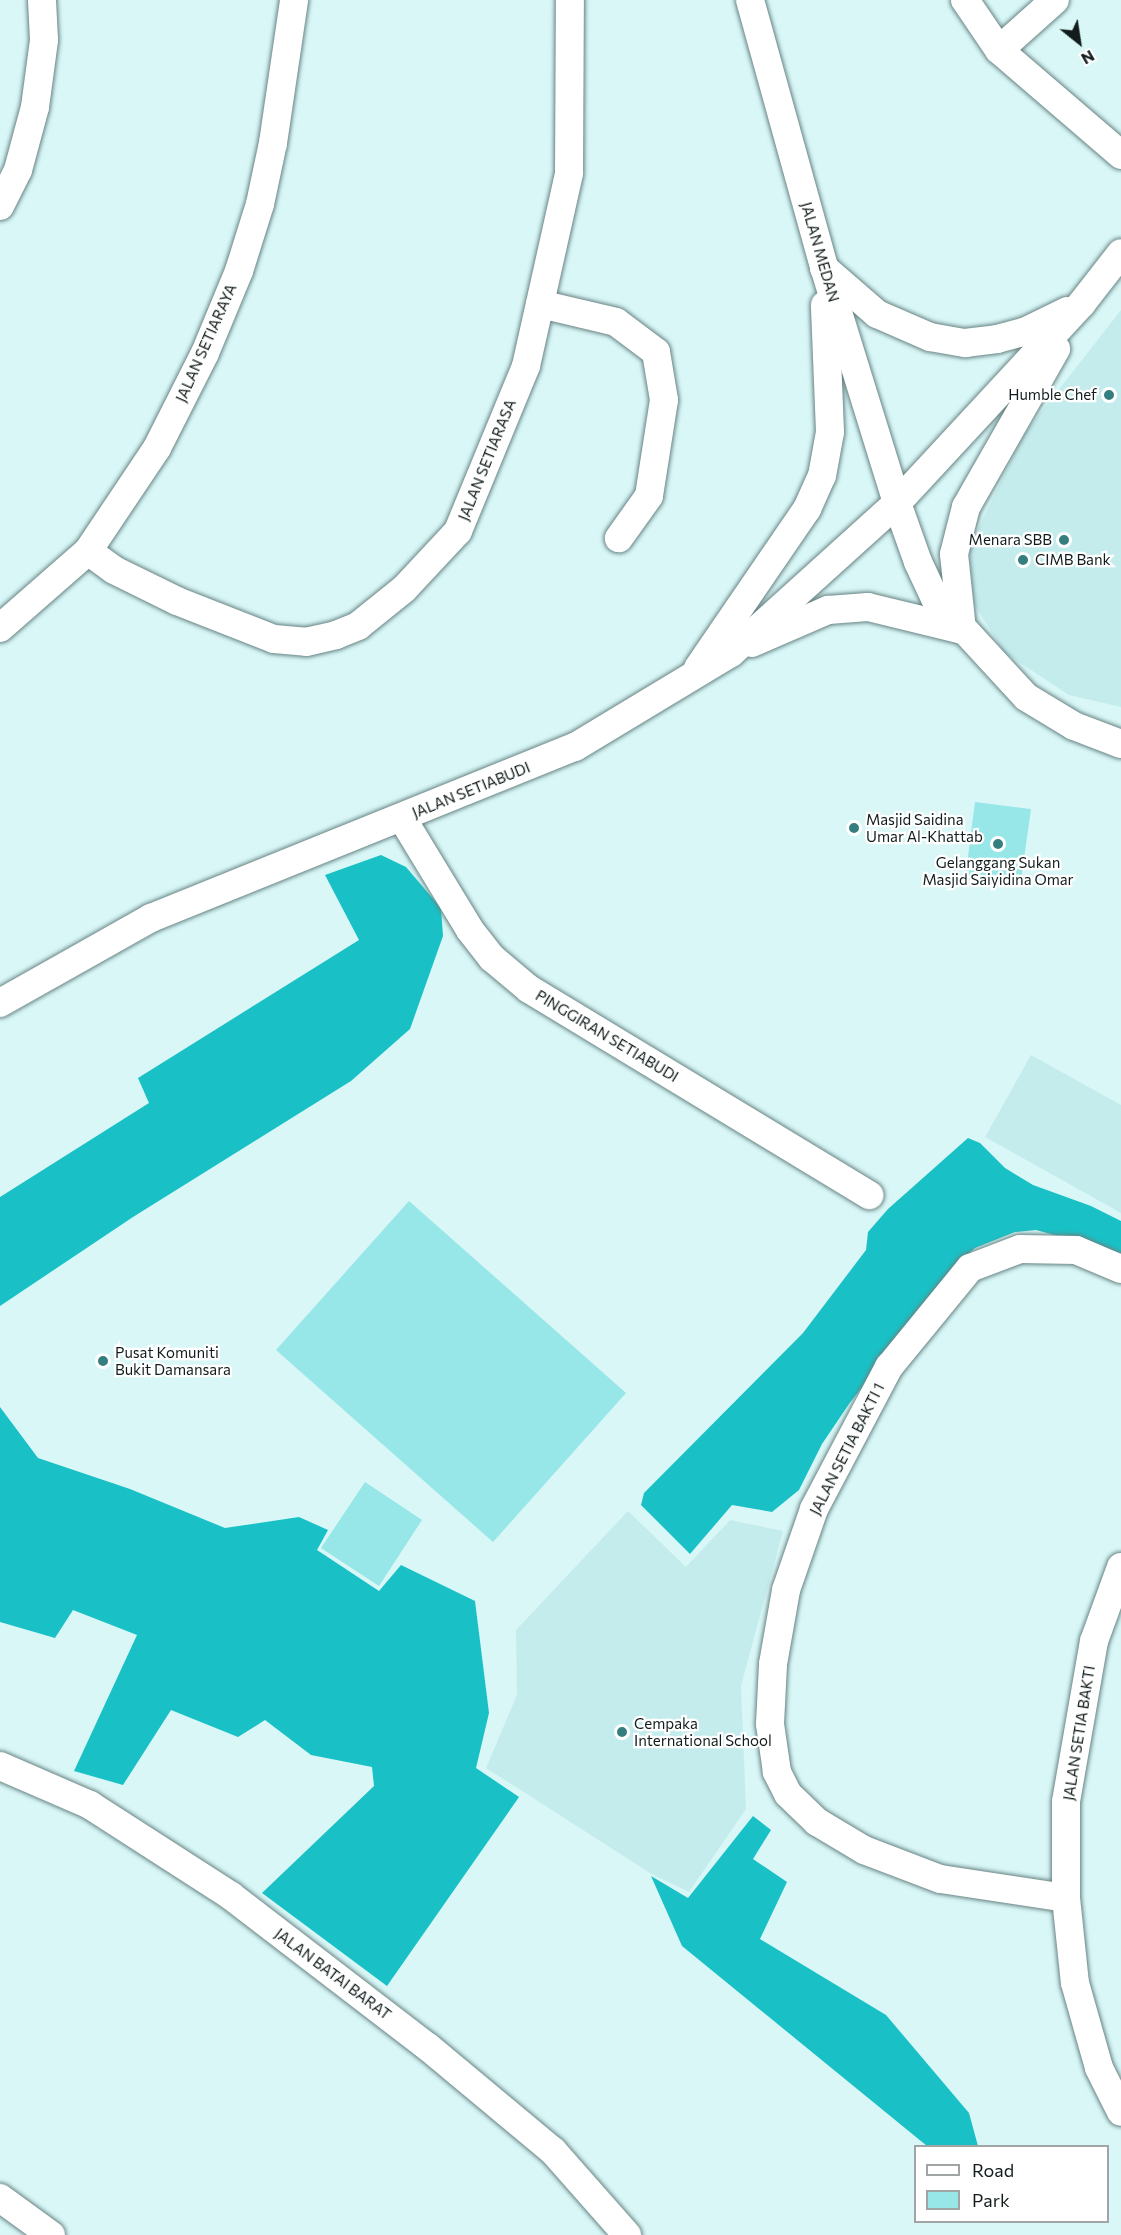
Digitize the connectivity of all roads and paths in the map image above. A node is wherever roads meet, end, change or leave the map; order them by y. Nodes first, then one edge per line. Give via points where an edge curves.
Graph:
1 (42, 0) edge
2 (294, 0) edge
3 (570, 0) edge
4 (750, 0) edge
5 (965, 0) edge
6 (1055, 0) edge
7 (999, 50) junction
8 (1121, 155) edge
9 (0, 206) edge
10 (1121, 253) edge
11 (824, 267) junction
12 (1082, 303) junction
13 (540, 304) junction
14 (897, 503) junction
15 (619, 538) dead end
16 (88, 551) junction
17 (0, 628) edge
18 (962, 630) junction
19 (730, 653) junction
20 (694, 675) junction
21 (1121, 744) edge
22 (402, 818) junction
23 (0, 1003) edge
24 (869, 1195) dead end
25 (1121, 1269) edge
26 (1121, 1567) edge
27 (0, 1766) edge
28 (1066, 1898) junction
29 (1121, 2112) edge
30 (0, 2198) edge
31 (51, 2235) edge
32 (627, 2235) edge

1 - 9 street via 44,40 35,107 18,170
2 - 16 street, JALAN SETIARAYA via 273,143 260,204 239,271 205,353 157,447
3 - 13 street, JALAN SETIARASA via 569,173
4 - 11 street, JALAN MEDAN
5 - 7 street
6 - 7 street
7 - 8 street
10 - 12 street
11 - 12 street via 877,314 930,337 965,343 1024,332
11 - 14 street, JALAN MEDAN
11 - 20 street via 830,432 822,476 807,509
12 - 14 street, JALAN SETIABUDI
12 - 18 street via 966,507 954,554
13 - 15 street via 616,322 656,352 664,400 649,496
13 - 16 street, JALAN SETIARASA via 526,366 458,531 404,590 358,626 336,636 306,642 274,639 177,601 114,570
14 - 18 street via 935,598
14 - 19 street, JALAN SETIABUDI
16 - 17 street, JALAN SETIARAYA
18 - 19 street via 868,607 828,610
18 - 21 street via 1026,697 1074,726
19 - 20 street, JALAN SETIABUDI
20 - 22 street, JALAN SETIABUDI via 575,747
22 - 23 street, JALAN SETIABUDI via 151,918
22 - 24 street, PINGGIRAN SETIABUDI via 470,930 492,958 529,989
25 - 28 street, JALAN SETIA BAKTI 1 via 1076,1250 1020,1249 970,1268 890,1367 814,1509 786,1590 773,1664 770,1724 777,1772 788,1794 817,1822 864,1850 940,1879
26 - 28 street, JALAN SETIA BAKTI via 1094,1641 1066,1802
27 - 32 street, JALAN BATAI BARAT via 90,1805 231,1896 428,2047 553,2151
28 - 29 street, JALAN SETIA BAKTI via 1075,1983 1099,2068
30 - 31 street

